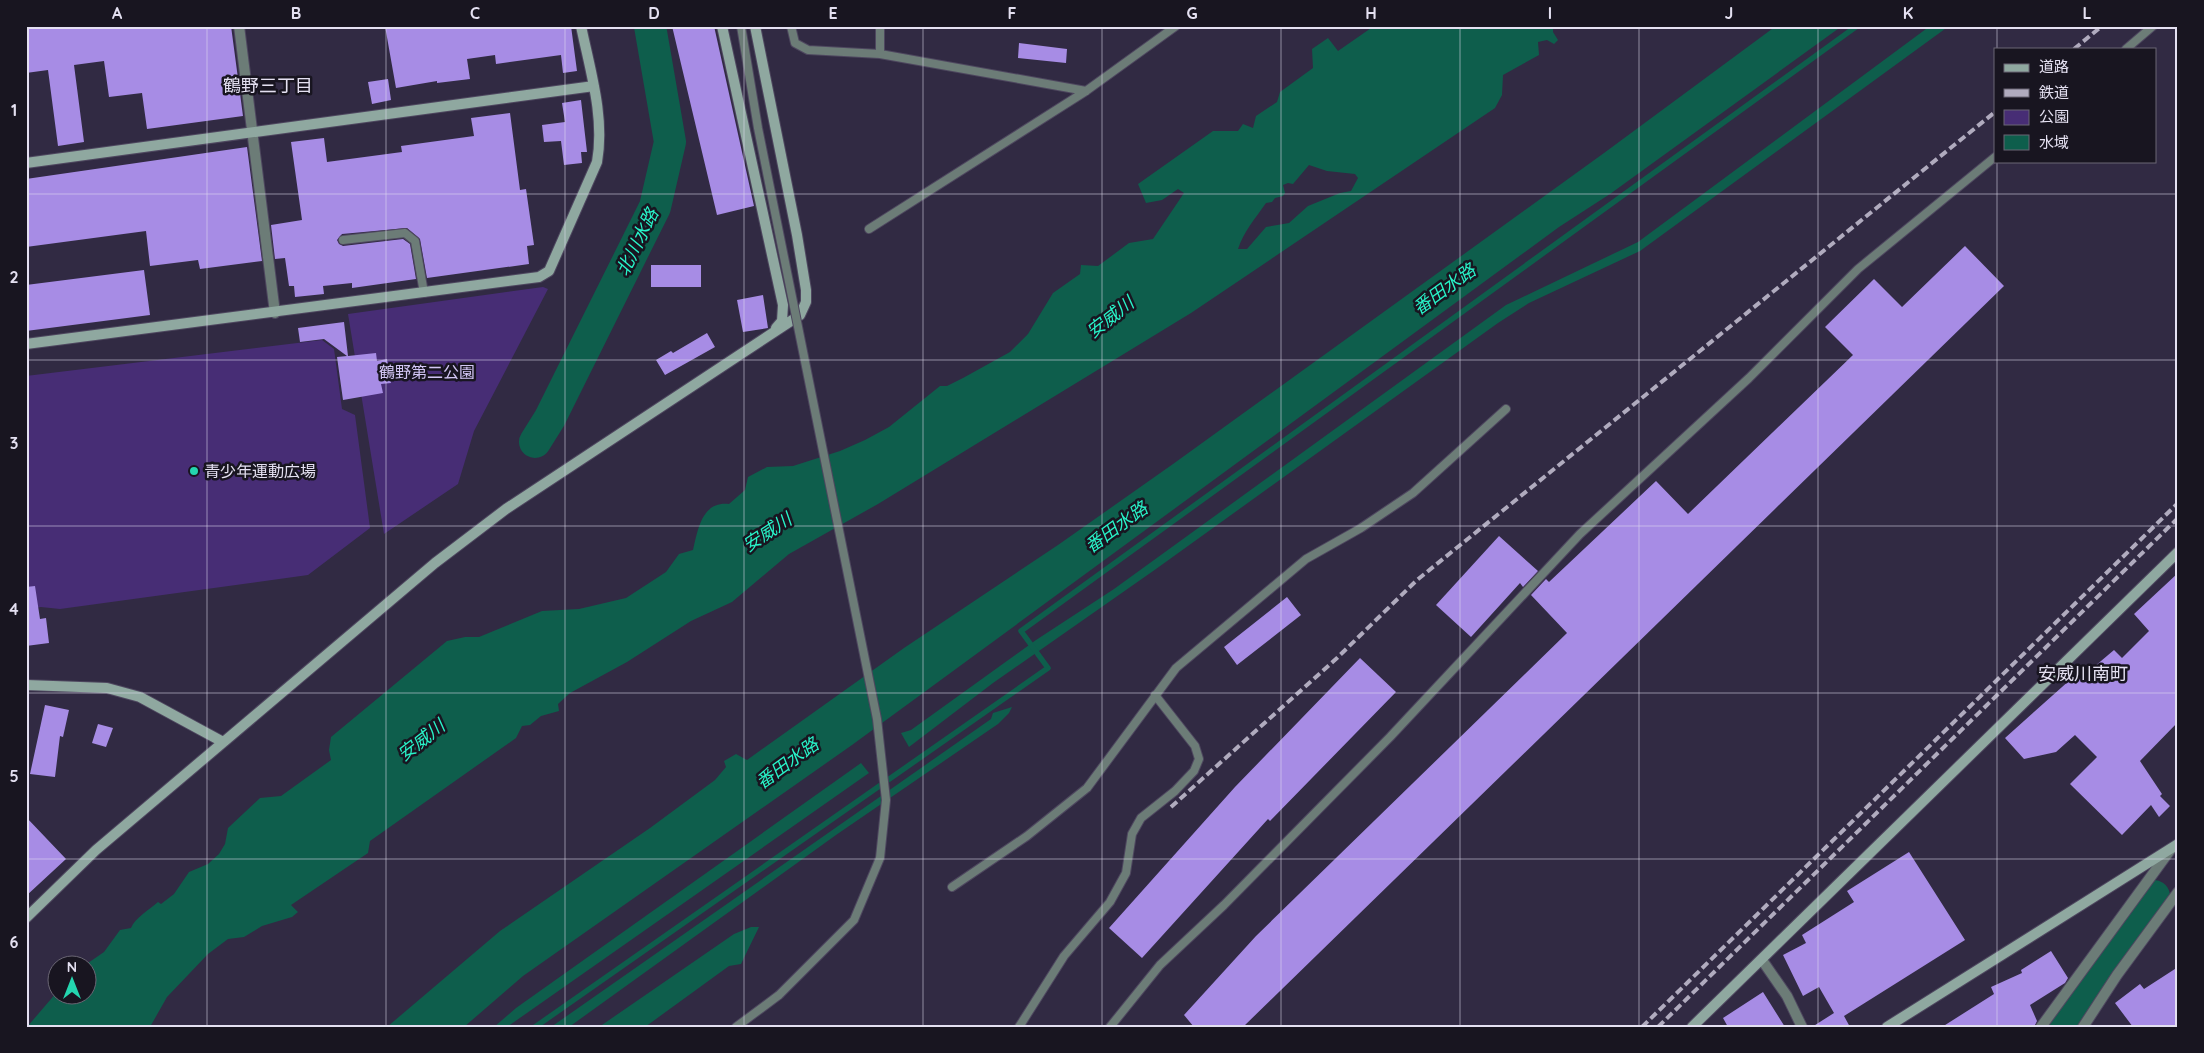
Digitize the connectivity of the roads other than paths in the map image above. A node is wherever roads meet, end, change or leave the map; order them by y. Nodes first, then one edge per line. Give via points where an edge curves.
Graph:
1 (240, 26) edge
2 (581, 26) edge
3 (722, 26) edge
4 (741, 26) edge
5 (754, 26) edge
6 (791, 26) edge
7 (880, 26) edge
8 (1176, 26) edge
9 (2153, 26) edge
10 (2127, 48) edge
11 (880, 54) junction
12 (594, 86) junction
13 (1086, 91) junction
14 (252, 132) junction
15 (1994, 158) edge
16 (26, 163) edge
17 (869, 229) dead end
18 (343, 240) dead end
19 (424, 293) junction
20 (275, 312) junction
21 (772, 332) junction
22 (26, 344) edge
23 (1506, 409) dead end
24 (2178, 552) edge
25 (26, 685) edge
26 (1156, 695) junction
27 (223, 742) junction
28 (2175, 845) edge
29 (952, 887) dead end
30 (2178, 892) edge
31 (26, 918) edge
32 (1762, 960) junction
33 (736, 1027) edge
34 (1019, 1027) edge
35 (1110, 1027) edge
36 (1692, 1027) edge
37 (1802, 1027) edge
38 (1887, 1027) edge
39 (2041, 1027) edge
40 (2083, 1027) edge

1 - 14 street
2 - 12 street
3 - 21 street via 783,305 782,321
4 - 33 lane, bridge via 758,128 877,719 886,800 880,858 854,920 779,995
5 - 21 street via 806,290 806,302 800,315
6 - 11 lane via 794,43 808,50
7 - 11 lane
8 - 13 lane
9 - 10 lane
11 - 13 lane
12 - 14 street
12 - 19 street via 600,143 597,162 549,271 539,277
13 - 17 lane
14 - 16 street
14 - 20 street
15 - 35 lane via 1858,269 1748,378 1580,534 1390,737 1160,965
18 - 19 lane via 405,233 414,241
19 - 20 street
20 - 22 street
21 - 27 street via 506,509 436,563
23 - 26 lane via 1413,493 1306,560 1176,668
24 - 32 street
25 - 27 street via 107,688 140,697
26 - 29 lane via 1088,788 1027,836
26 - 34 lane via 1195,746 1199,760 1194,771 1175,791 1141,818 1132,834 1126,873 1110,902 1064,956
27 - 31 street via 96,850
28 - 38 street
28 - 39 street
30 - 40 street via 2116,975
32 - 36 street
32 - 37 street via 1787,996

